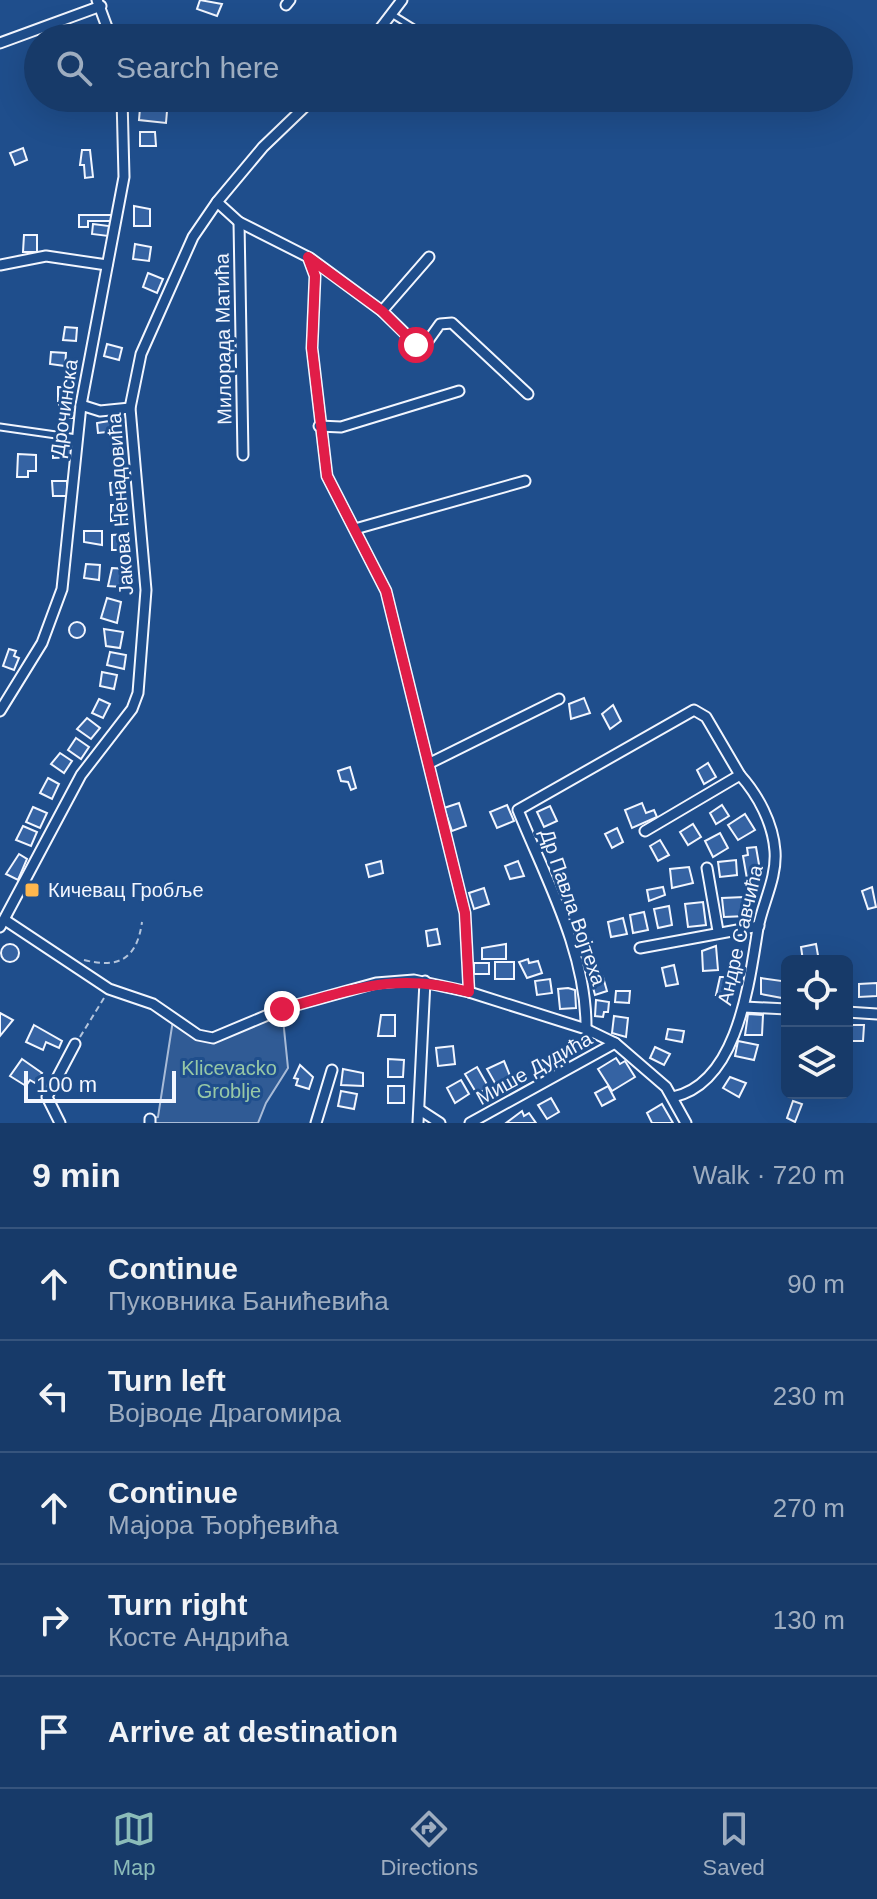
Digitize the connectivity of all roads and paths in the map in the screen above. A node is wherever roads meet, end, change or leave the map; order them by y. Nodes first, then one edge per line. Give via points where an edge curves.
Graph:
1 (402, 0) edge
2 (99, 3) edge
3 (393, 15) junction
4 (47, 24) edge
5 (106, 24) edge
6 (385, 24) edge
7 (407, 24) edge
8 (24, 33) edge
9 (0, 43) edge
10 (122, 112) edge
11 (299, 112) edge
12 (217, 202) junction
13 (239, 222) junction
14 (308, 257) junction
15 (429, 257) dead end
16 (0, 265) edge
17 (107, 265) junction
18 (382, 311) junction
19 (459, 391) dead end
20 (528, 394) dead end
21 (81, 405) junction
22 (130, 408) junction
23 (319, 426) junction
24 (0, 427) edge
25 (77, 438) junction
26 (243, 455) dead end
27 (525, 481) dead end
28 (355, 529) junction
29 (559, 699) dead end
30 (694, 710) joint
31 (0, 711) edge
32 (430, 763) junction
33 (740, 775) junction
34 (645, 831) dead end
35 (707, 868) dead end
36 (142, 922) dead end
37 (3, 924) edge
38 (759, 926) junction
39 (718, 931) junction
40 (640, 948) dead end
41 (59, 954) junction
42 (425, 981) junction
43 (109, 989) junction
44 (469, 992) junction
45 (744, 1007) junction
46 (781, 1009) edge
47 (853, 1012) edge
48 (877, 1014) edge
49 (586, 1029) junction
50 (615, 1043) junction
51 (75, 1044) joint
52 (332, 1070) dead end
53 (673, 1097) junction
54 (420, 1110) junction
55 (60, 1123) edge
56 (316, 1123) edge
57 (418, 1123) edge
58 (440, 1123) edge
59 (470, 1123) edge
60 (686, 1123) edge

1 - 3 street
2 - 4 street
2 - 5 street
3 - 6 street
3 - 7 lane
8 - 9 street
10 - 17 street, Дрочинска via 124,177
11 - 12 street, Јакова Ненадовића
12 - 13 street
12 - 22 street, Јакова Ненадовића via 164,295 141,354
13 - 14 street
13 - 26 street, Милорада Матића
14 - 18 street
14 - 23 street via 315,276 312,348
15 - 18 street
16 - 17 street via 46,256
17 - 21 street, Дрочинска
18 - 20 street via 418,346 425,345 440,324 452,323
19 - 23 street via 341,427
21 - 22 street via 100,411
21 - 25 street, Дрочинска
22 - 37 street, Јакова Ненадовића via 146,590 138,693 132,709 81,775
23 - 28 street via 327,476
24 - 25 lane
25 - 31 street, Дрочинска via 62,589 42,643
27 - 28 street
28 - 32 street via 386,591
29 - 32 street
30 - 33 street, Андре Савчића via 706,717
30 - 49 street, Др Павла Војтеха via 518,810 580,970
32 - 44 street via 465,913
33 - 34 street
33 - 38 street, Андре Савчића via 769,823 775,845 774,873
35 - 39 street
36 - 41 path via 134,951 117,962
37 - 41 street
38 - 39 street
38 - 45 street, Андре Савчића
39 - 40 street
41 - 43 street
42 - 43 street via 376,983 282,1009 213,1038 198,1035 153,1004
42 - 44 street
42 - 54 street
43 - 51 path
44 - 49 street
45 - 46 street
45 - 53 street, Андре Савчића via 710,1078 695,1091
47 - 48 street
49 - 50 street
50 - 53 street
50 - 59 street, Мише Дудића
51 - 55 street via 47,1097
52 - 56 street
53 - 60 street
54 - 57 street
54 - 58 street

